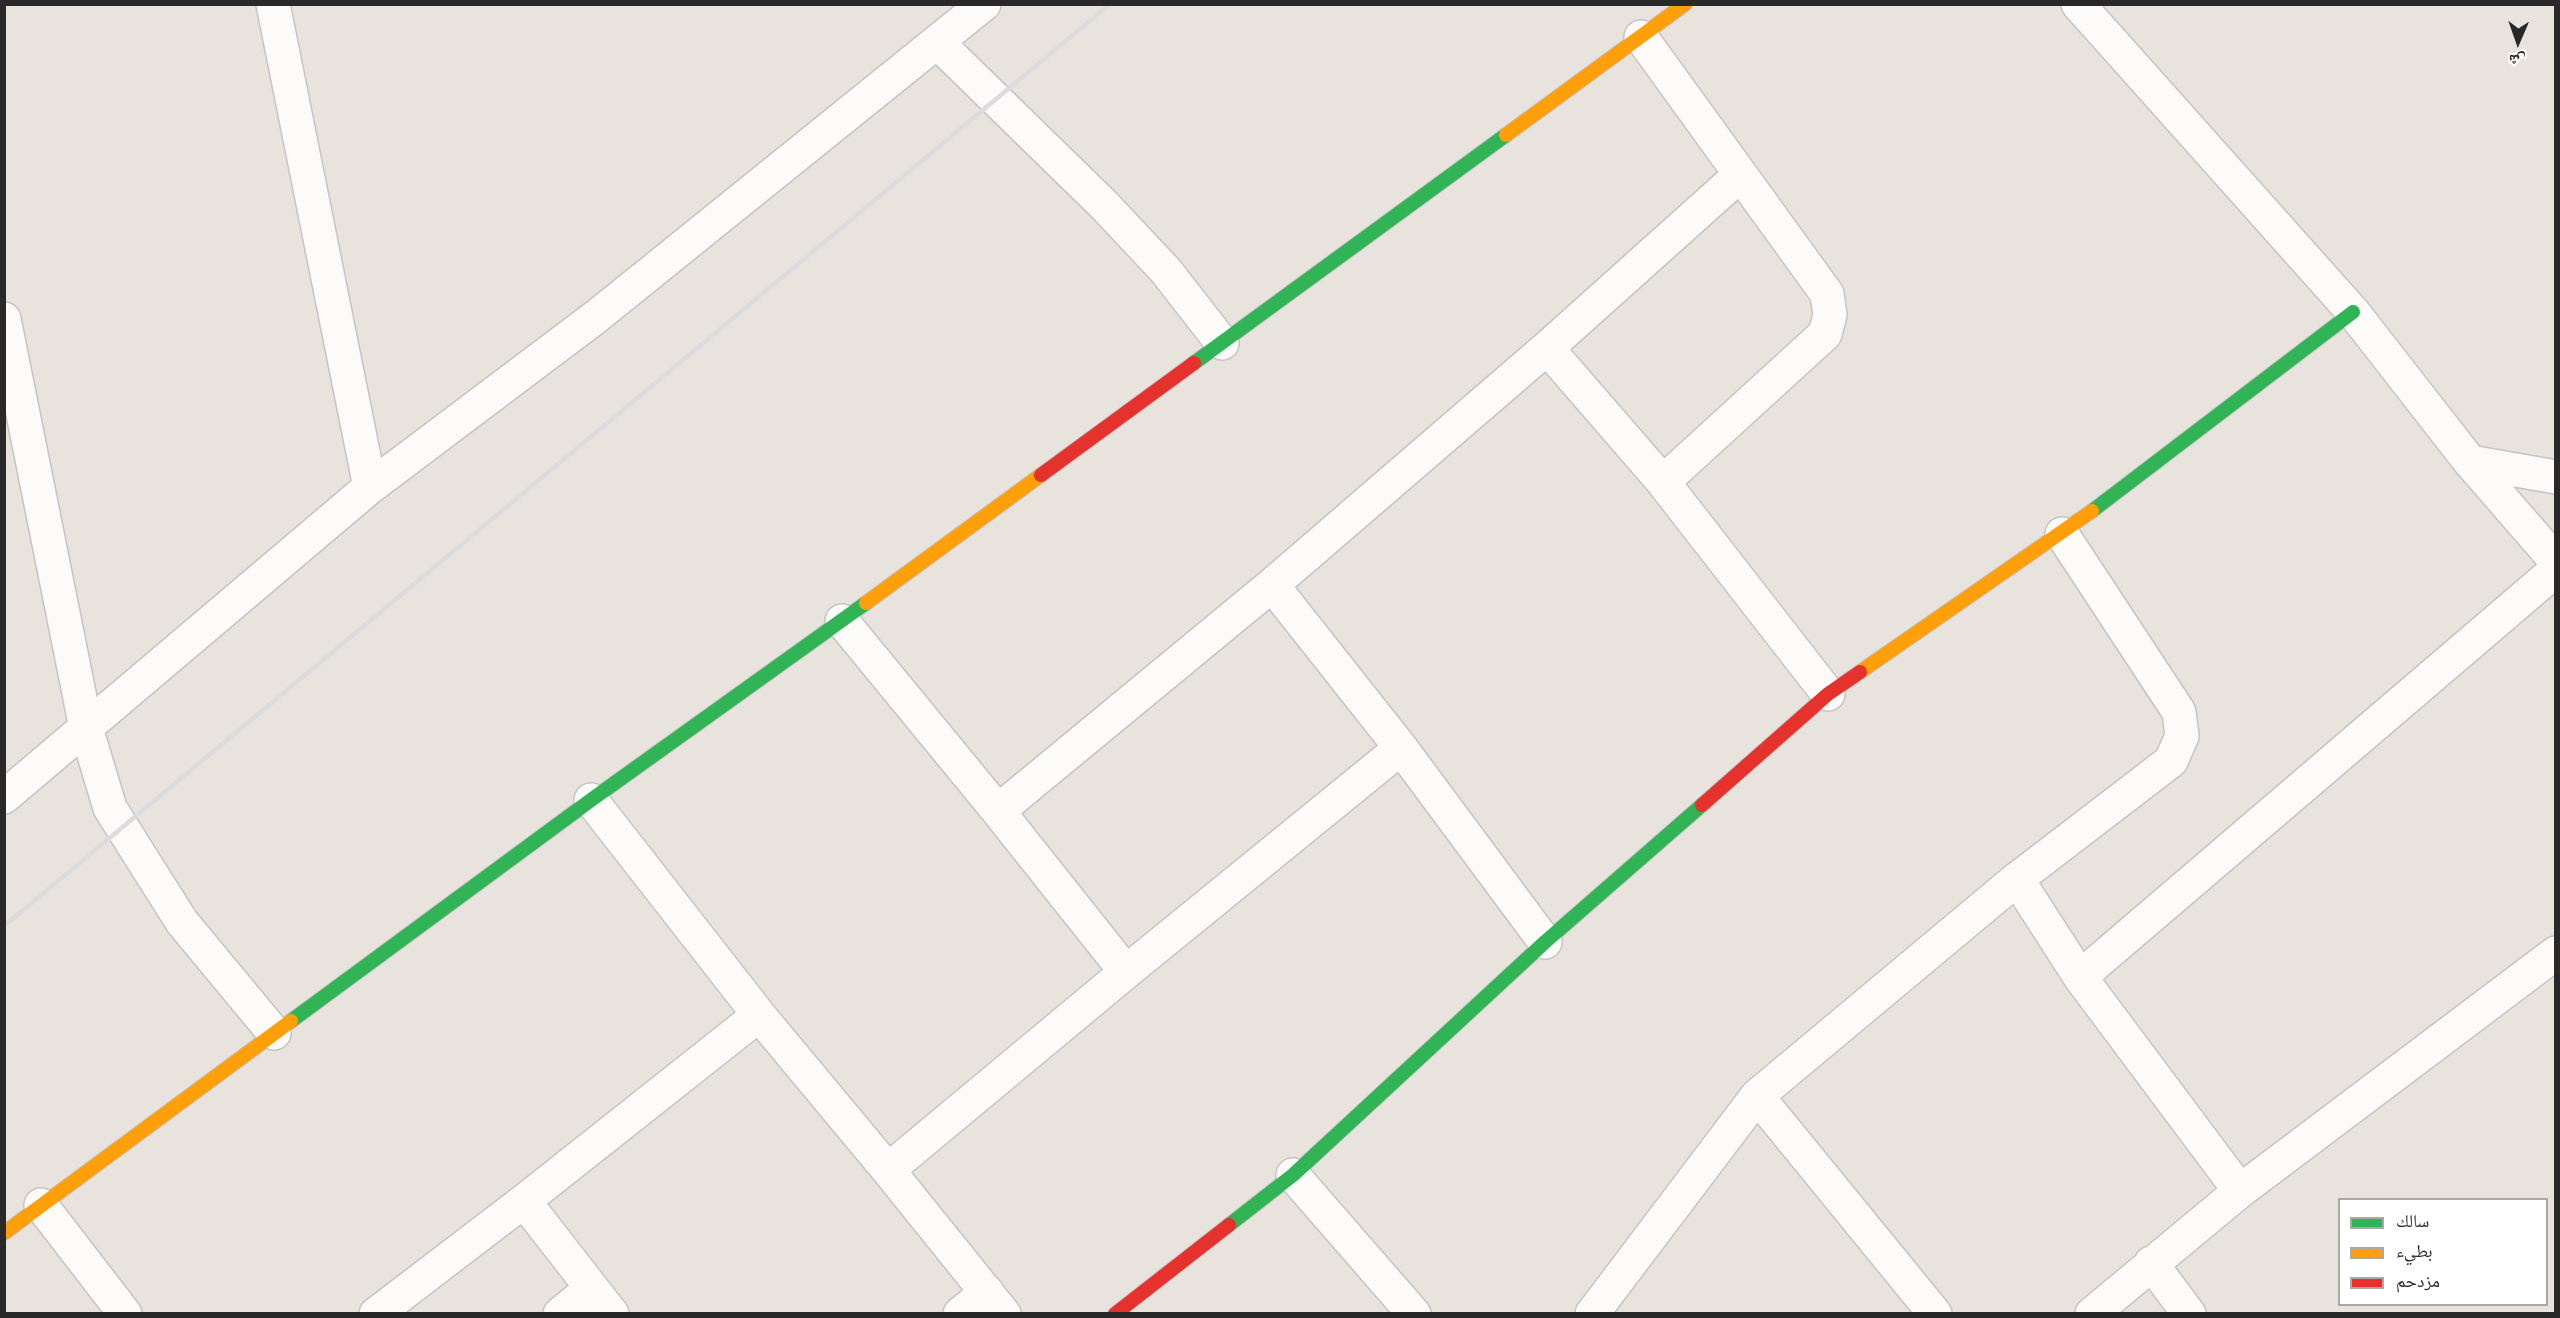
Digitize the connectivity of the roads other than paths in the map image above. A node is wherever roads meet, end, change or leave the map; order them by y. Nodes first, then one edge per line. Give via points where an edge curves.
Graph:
1 (273, 4) edge
2 (984, 4) edge
3 (1685, 4) edge
4 (2078, 4) edge
5 (1641, 37) junction
6 (938, 43) junction
7 (1740, 175) junction
8 (2353, 312) junction
9 (4, 319) edge
10 (1222, 343) junction
11 (1546, 348) junction
12 (2470, 462) junction
13 (2556, 477) edge
14 (1663, 483) junction
15 (370, 487) junction
16 (2061, 534) junction
17 (2556, 561) edge
18 (2556, 570) edge
19 (1272, 585) junction
20 (842, 621) junction
21 (1828, 694) junction
22 (86, 728) junction
23 (1401, 748) junction
24 (4, 797) edge
25 (591, 800) junction
26 (998, 811) junction
27 (2017, 879) junction
28 (1545, 942) junction
29 (2556, 953) edge
30 (1125, 972) junction
31 (2080, 977) junction
32 (759, 1015) junction
33 (274, 1033) junction
34 (1757, 1096) junction
35 (888, 1170) junction
36 (1293, 1175) junction
37 (2240, 1191) junction
38 (524, 1201) junction
39 (41, 1205) junction
40 (4, 1233) edge
41 (2151, 1263) junction
42 (592, 1288) junction
43 (995, 1303) edge
44 (124, 1314) edge
45 (376, 1314) edge
46 (560, 1314) edge
47 (612, 1314) edge
48 (960, 1314) edge
49 (1115, 1314) edge
50 (1414, 1314) edge
51 (1592, 1314) edge
52 (1935, 1314) edge
53 (2092, 1314) edge
54 (2189, 1314) edge

1 - 15 street
2 - 6 street
3 - 5 main road
4 - 8 street
5 - 7 street
5 - 10 main road
6 - 10 street via 1104,205 1166,271
6 - 15 street via 597,316
7 - 11 street
7 - 14 street via 1827,294 1830,315 1825,334
8 - 12 street
8 - 16 main road
9 - 22 street
10 - 20 main road
11 - 14 street
11 - 19 street
12 - 13 street
12 - 17 street
14 - 21 street
15 - 22 street
16 - 21 main road
16 - 27 street via 2179,712 2182,736 2171,761
18 - 31 street
19 - 23 street
19 - 26 street
20 - 25 main road
20 - 26 street
21 - 28 main road
22 - 24 street
22 - 33 street via 110,808 182,922
23 - 28 street
23 - 30 street
25 - 32 street
25 - 33 main road
26 - 30 street
27 - 31 street
27 - 34 street
28 - 36 main road
29 - 37 street
30 - 35 street
31 - 37 street
32 - 35 street
32 - 38 street
33 - 39 main road
34 - 51 street
34 - 52 street
35 - 43 street
36 - 49 main road
36 - 50 street
37 - 41 street
38 - 42 street
38 - 45 street
39 - 40 main road
39 - 44 street
41 - 53 street
41 - 54 street
42 - 46 street
42 - 47 street
43 - 48 street

